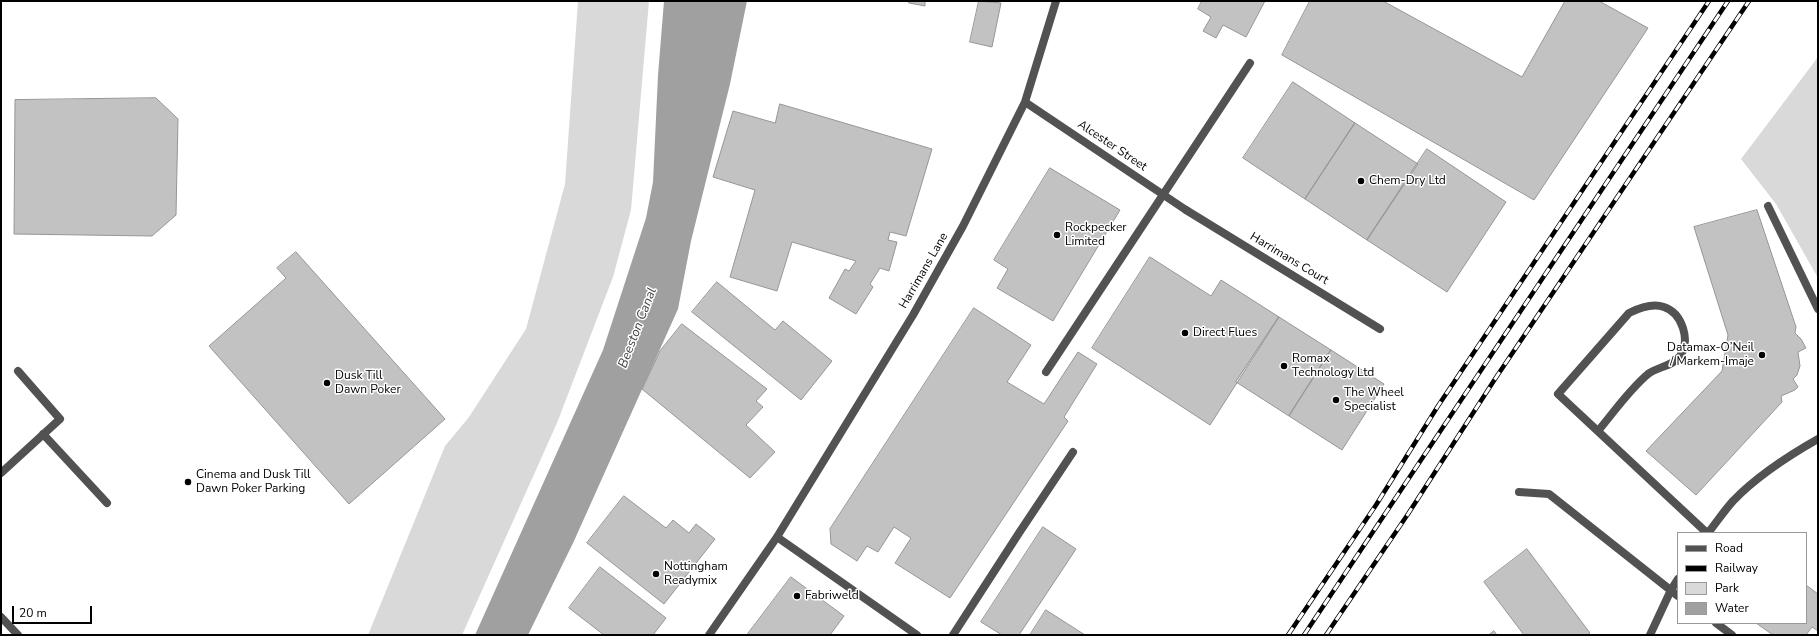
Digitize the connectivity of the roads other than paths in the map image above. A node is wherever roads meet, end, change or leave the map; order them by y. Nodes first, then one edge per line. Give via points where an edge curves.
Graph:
1 (1056, 1) edge
2 (1250, 64) dead end
3 (1025, 102) junction
4 (1163, 195) junction
5 (1768, 206) dead end
6 (1186, 210) joint
7 (1818, 309) edge
8 (1380, 329) dead end
9 (18, 371) dead end
10 (1046, 372) dead end
11 (1598, 431) junction
12 (43, 434) junction
13 (1818, 439) edge
14 (1073, 452) dead end
15 (1, 473) edge
16 (1520, 492) dead end
17 (106, 503) dead end
18 (1707, 532) edge
19 (1709, 532) edge
20 (777, 537) junction
21 (1677, 581) edge
22 (1671, 590) junction
23 (1677, 595) edge
24 (1, 617) edge
25 (1717, 624) edge
26 (18, 635) edge
27 (709, 635) edge
28 (917, 635) edge
29 (953, 635) edge
30 (1650, 635) edge
31 (1732, 635) edge

1 - 3 street, Harrimans Lane
2 - 4 street
3 - 4 street, Alcester Street
3 - 20 street, Harrimans Lane via 977,201 913,315
4 - 6 street, Alcester Street
4 - 10 street
5 - 7 street
6 - 8 street, Harrimans Court
9 - 12 street via 60,419
11 - 11 street via 1650,372 1680,356 1684,328 1674,313 1664,307 1640,307 1629,313 1558,394
11 - 18 street
12 - 15 street
12 - 17 street
13 - 19 street via 1760,477 1734,501
14 - 29 street
16 - 22 street via 1549,494
20 - 27 street, Harrimans Lane
20 - 28 street
21 - 22 street
22 - 23 street
22 - 30 street
24 - 26 street
25 - 31 street

